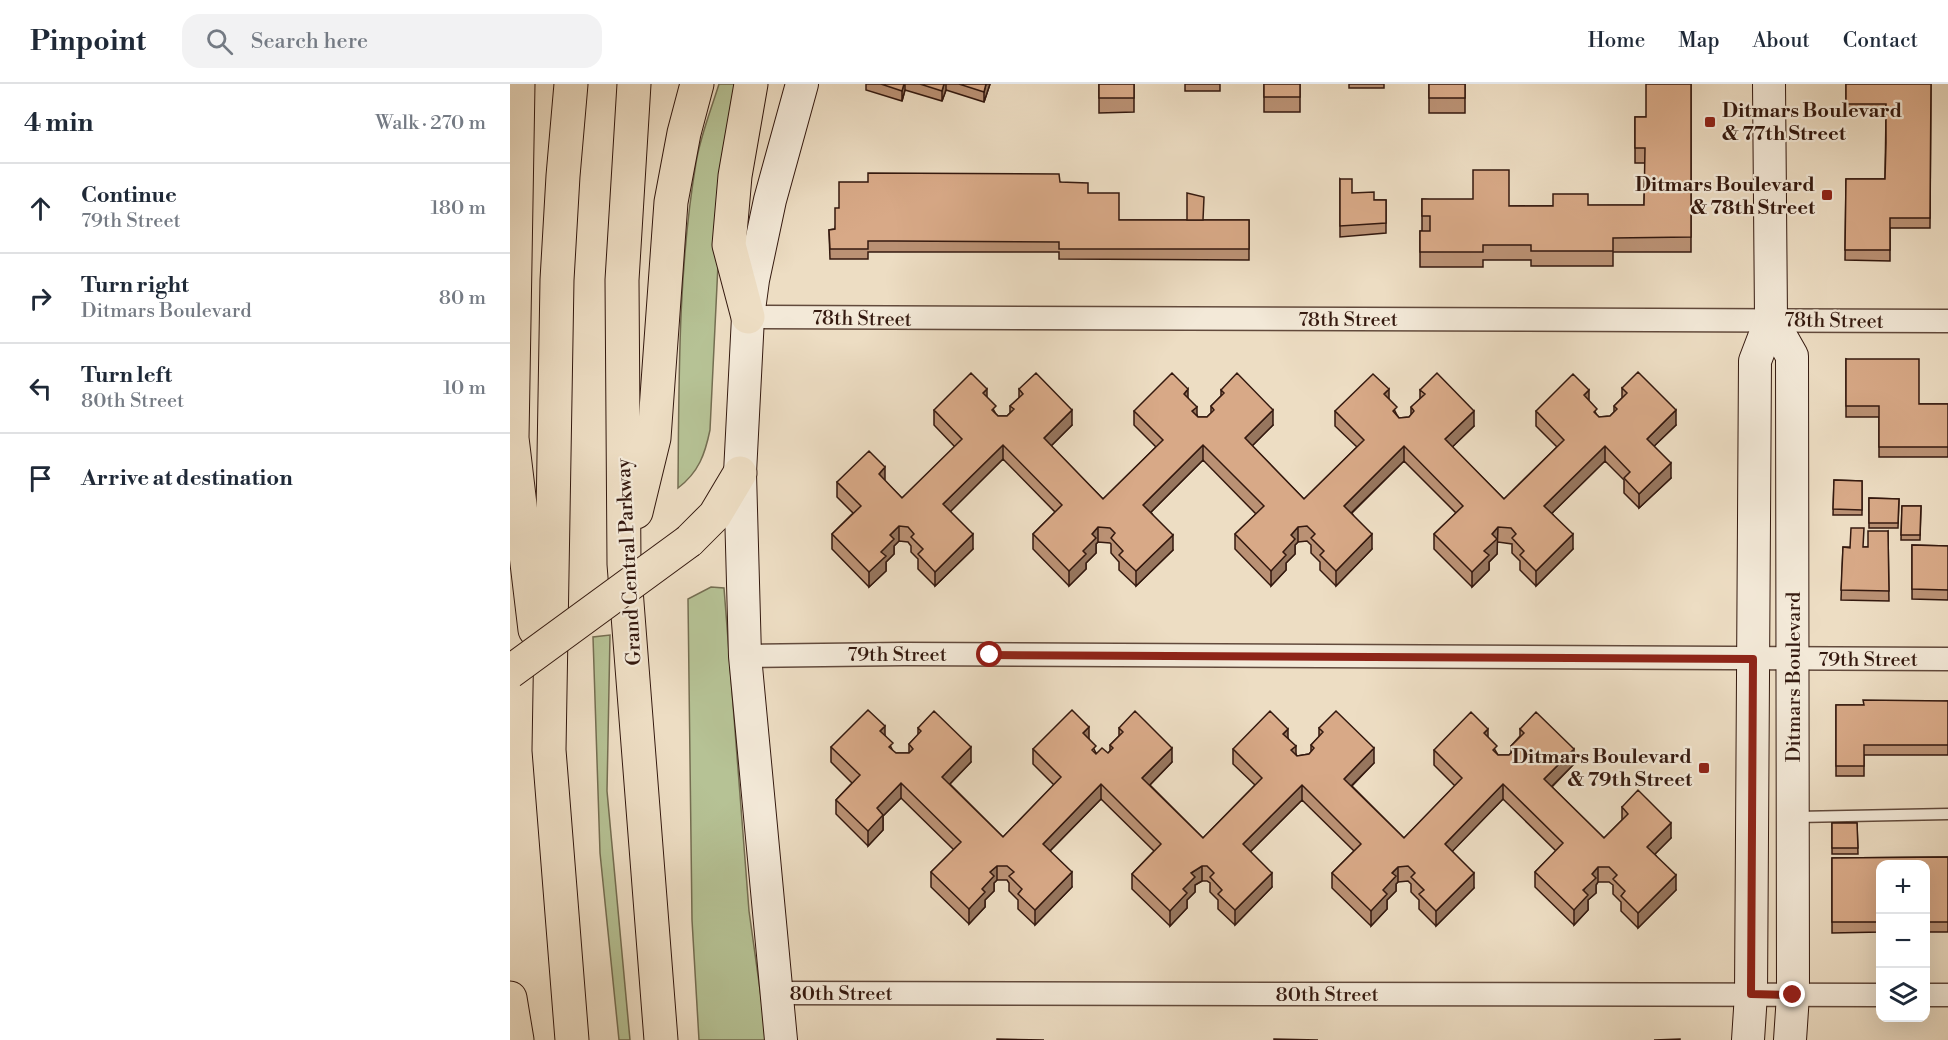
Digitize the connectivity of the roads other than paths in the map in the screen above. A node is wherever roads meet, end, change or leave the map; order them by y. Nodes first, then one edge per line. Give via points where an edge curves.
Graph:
1 (518, 84) edge
2 (572, 84) edge
3 (634, 84) edge
4 (697, 84) edge
5 (751, 84) edge
6 (802, 84) edge
7 (1768, 84) edge
8 (748, 317) junction
9 (1771, 319) junction
10 (1948, 321) edge
11 (740, 474) junction
12 (624, 564) junction
13 (745, 656) junction
14 (1753, 659) junction
15 (1794, 659) junction
16 (1948, 659) edge
17 (510, 672) edge
18 (549, 750) junction
19 (1948, 814) edge
20 (1793, 817) junction
21 (774, 993) junction
22 (1751, 994) junction
23 (1793, 995) junction
24 (1876, 995) edge
25 (1930, 995) edge
26 (1948, 995) edge
27 (510, 998) edge
28 (517, 1040) edge
29 (572, 1040) edge
30 (661, 1040) edge
31 (781, 1040) edge
32 (1748, 1040) edge
33 (1790, 1040) edge

1 - 18 main road via 512,438
2 - 18 main road via 559,241
3 - 12 main road, Grand Central Parkway via 622,280
4 - 12 main road via 684,133 669,224 654,438
5 - 8 main road via 735,176 729,245
6 - 8 street via 770,200
7 - 9 street, Ditmars Boulevard
8 - 9 street, 78th Street via 1192,321
8 - 11 street
9 - 10 street, 78th Street
9 - 14 street, Ditmars Boulevard via 1755,361
9 - 15 street, Ditmars Boulevard via 1792,356
11 - 13 street
11 - 17 main road, bridge via 715,515 689,541
12 - 30 main road, Grand Central Parkway
13 - 14 street, 79th Street
13 - 21 street
14 - 15 street, 79th Street
14 - 22 street, Ditmars Boulevard
15 - 16 street, 79th Street
15 - 20 street, Ditmars Boulevard
18 - 29 main road
19 - 20 lane
20 - 23 street, Ditmars Boulevard
21 - 22 street, 80th Street
21 - 31 street
22 - 23 street, 80th Street
22 - 32 street, Ditmars Boulevard
23 - 24 street, 80th Street
23 - 33 street, Ditmars Boulevard
25 - 26 street
27 - 28 main road

